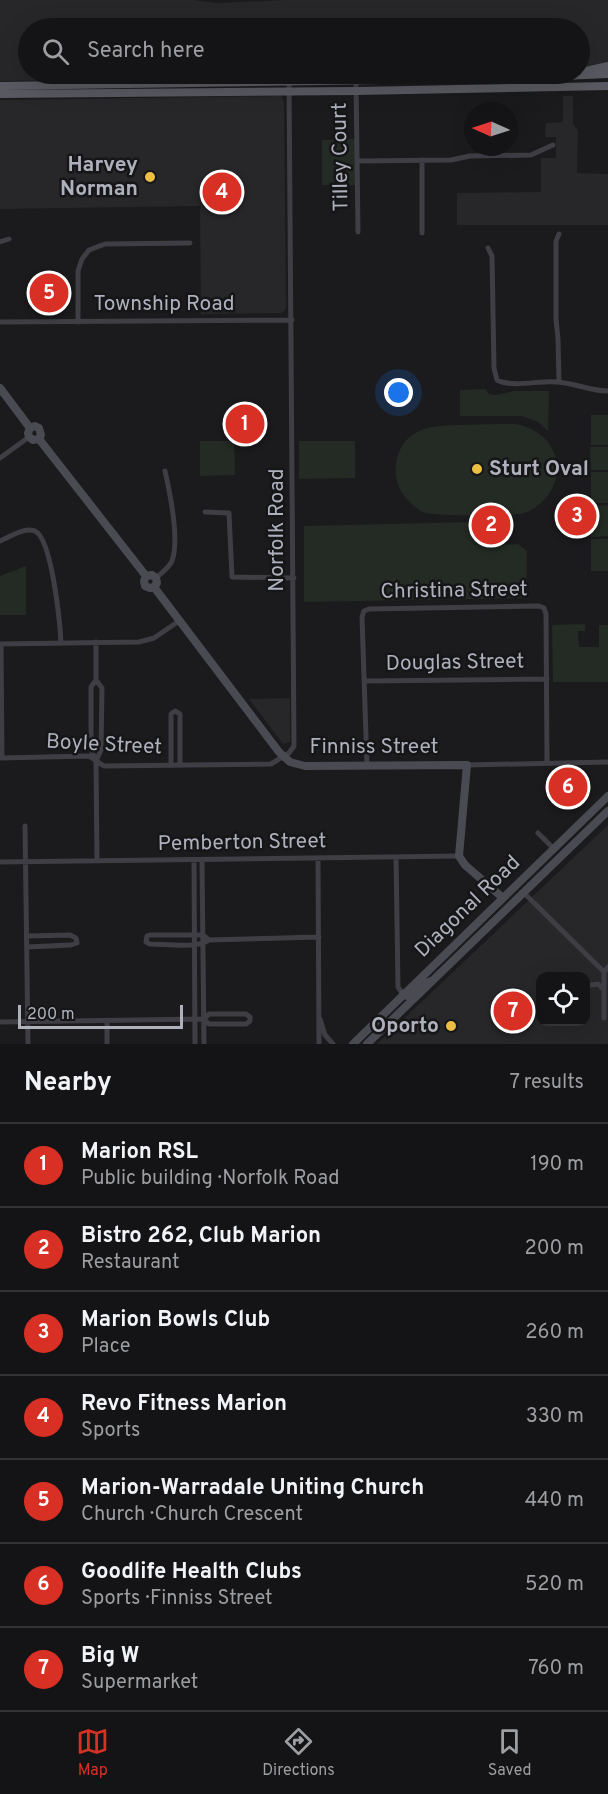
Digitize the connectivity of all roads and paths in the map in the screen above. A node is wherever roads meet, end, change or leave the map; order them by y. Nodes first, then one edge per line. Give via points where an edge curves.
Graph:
1 (608, 66) edge
2 (590, 70) edge
3 (608, 74) edge
4 (590, 75) edge
5 (116, 84) edge
6 (289, 84) edge
7 (356, 84) edge
8 (440, 84) edge
9 (0, 86) edge
10 (608, 86) edge
11 (450, 88) junction
12 (356, 91) junction
13 (289, 92) junction
14 (0, 94) edge
15 (553, 145) dead end
16 (422, 160) junction
17 (357, 161) junction
18 (358, 232) dead end
19 (422, 233) dead end
20 (560, 234) dead end
21 (9, 239) dead end
22 (0, 242) edge
23 (190, 243) dead end
24 (488, 248) dead end
25 (292, 320) junction
26 (0, 322) edge
27 (78, 322) junction
28 (559, 381) junction
29 (0, 388) edge
30 (608, 391) edge
31 (30, 428) junction
32 (29, 437) junction
33 (39, 439) junction
34 (0, 458) edge
35 (165, 471) dead end
36 (205, 512) dead end
37 (0, 541) edge
38 (294, 578) junction
39 (155, 583) junction
40 (179, 621) junction
41 (96, 642) junction
42 (61, 643) junction
43 (0, 644) edge
44 (547, 678) junction
45 (96, 680) junction
46 (364, 681) junction
47 (284, 757) junction
48 (1, 758) edge
49 (96, 761) junction
50 (608, 762) edge
51 (547, 763) junction
52 (171, 765) junction
53 (180, 765) junction
54 (467, 765) junction
55 (367, 766) junction
56 (608, 795) edge
57 (608, 811) edge
58 (25, 826) dead end
59 (538, 833) dead end
60 (554, 849) junction
61 (459, 856) junction
62 (396, 857) junction
63 (318, 858) junction
64 (194, 860) junction
65 (202, 860) junction
66 (97, 861) junction
67 (0, 862) edge
68 (26, 862) junction
69 (541, 875) junction
70 (523, 892) junction
71 (503, 898) junction
72 (195, 935) junction
73 (203, 935) junction
74 (27, 936) junction
75 (319, 938) junction
76 (209, 940) junction
77 (194, 944) junction
78 (203, 944) junction
79 (27, 946) junction
80 (607, 970) edge
81 (435, 979) junction
82 (591, 985) dead end
83 (604, 991) junction
84 (403, 994) junction
85 (320, 1017) junction
86 (604, 1018) dead end
87 (195, 1019) junction
88 (204, 1019) junction
89 (28, 1021) junction
90 (107, 1021) junction
91 (0, 1022) edge
92 (28, 1044) edge
93 (107, 1044) edge
94 (195, 1044) edge
95 (204, 1044) edge
96 (319, 1044) edge
97 (333, 1044) edge
98 (352, 1044) edge
99 (367, 1044) edge

1 - 2 main road
3 - 4 main road
5 - 9 main road
6 - 13 street, Norfolk Road
7 - 12 street, Tilley Court
8 - 11 main road
10 - 11 main road
11 - 12 main road
12 - 13 main road
12 - 17 street, Tilley Court
13 - 14 main road
13 - 25 street, Norfolk Road
15 - 16 street via 531,155
16 - 17 street
16 - 19 street
17 - 18 street, Tilley Court
20 - 28 street via 556,241
21 - 22 street
23 - 27 street via 105,244 89,250 78,271
24 - 28 street via 492,256 495,377 502,383
25 - 27 street, Township Road
25 - 38 street, Norfolk Road
26 - 27 street, Township Road
28 - 30 street
29 - 31 street
31 - 32 street
31 - 33 street via 39,428
32 - 33 street
32 - 34 street
33 - 39 street, Finniss Street via 146,576 146,586 150,588
35 - 39 street via 173,504 174,547 169,566
36 - 38 street via 230,513 232,577
37 - 42 street via 26,530 40,536 48,555
38 - 47 street, Norfolk Road via 295,740
39 - 40 street, Finniss Street
40 - 41 street via 154,638 139,642
40 - 47 street, Finniss Street
41 - 42 street
41 - 45 street
42 - 43 street
43 - 48 street
44 - 46 street, Douglas Street
44 - 46 street, Christina Street via 546,614 539,606 364,611
44 - 51 street
45 - 49 street via 91,687 91,749
45 - 49 street via 102,688 101,750
46 - 55 street
47 - 53 street, Boyle Street via 271,764
47 - 55 street, Finniss Street via 305,766
48 - 49 street, Boyle Street via 89,756
49 - 52 street, Boyle Street via 104,766
49 - 66 street
50 - 51 street, Finniss Street
51 - 54 street, Finniss Street
52 - 53 street, Boyle Street
52 - 53 street, Boyle Street via 171,714 175,711 180,714
54 - 55 street, Finniss Street
54 - 61 street
56 - 60 street, Diagonal Road
57 - 69 street, Diagonal Road
58 - 68 street
59 - 60 street
60 - 71 street, Diagonal Road
61 - 62 street, Pemberton Street
61 - 71 street
62 - 63 street, Pemberton Street
62 - 84 street via 398,987
63 - 65 street, Pemberton Street
63 - 75 street
64 - 65 street, Pemberton Street
64 - 66 street, Pemberton Street
64 - 72 street
65 - 73 street
66 - 68 street, Pemberton Street
67 - 68 street, Pemberton Street
68 - 74 street
69 - 70 street, Diagonal Road
69 - 71 street via 526,882 509,899
70 - 80 street
70 - 81 street, Diagonal Road
71 - 84 street, Diagonal Road
72 - 73 street
72 - 77 street
72 - 77 street via 146,938 150,944
73 - 76 street
73 - 78 street
74 - 79 street
74 - 79 street via 70,936 77,940 71,945
75 - 76 street
75 - 85 street
76 - 78 street
77 - 78 street
77 - 87 street
78 - 88 street
79 - 89 street
80 - 83 street
81 - 84 street via 407,996
81 - 99 street, Diagonal Road
82 - 83 street via 598,984
83 - 86 street
84 - 98 street, Diagonal Road
85 - 96 street
85 - 97 street via 325,1035
87 - 88 street
87 - 90 street
87 - 94 street
88 - 88 street via 209,1014 250,1017 246,1024 209,1024
88 - 95 street
89 - 90 street
89 - 91 street
89 - 92 street
90 - 93 street

